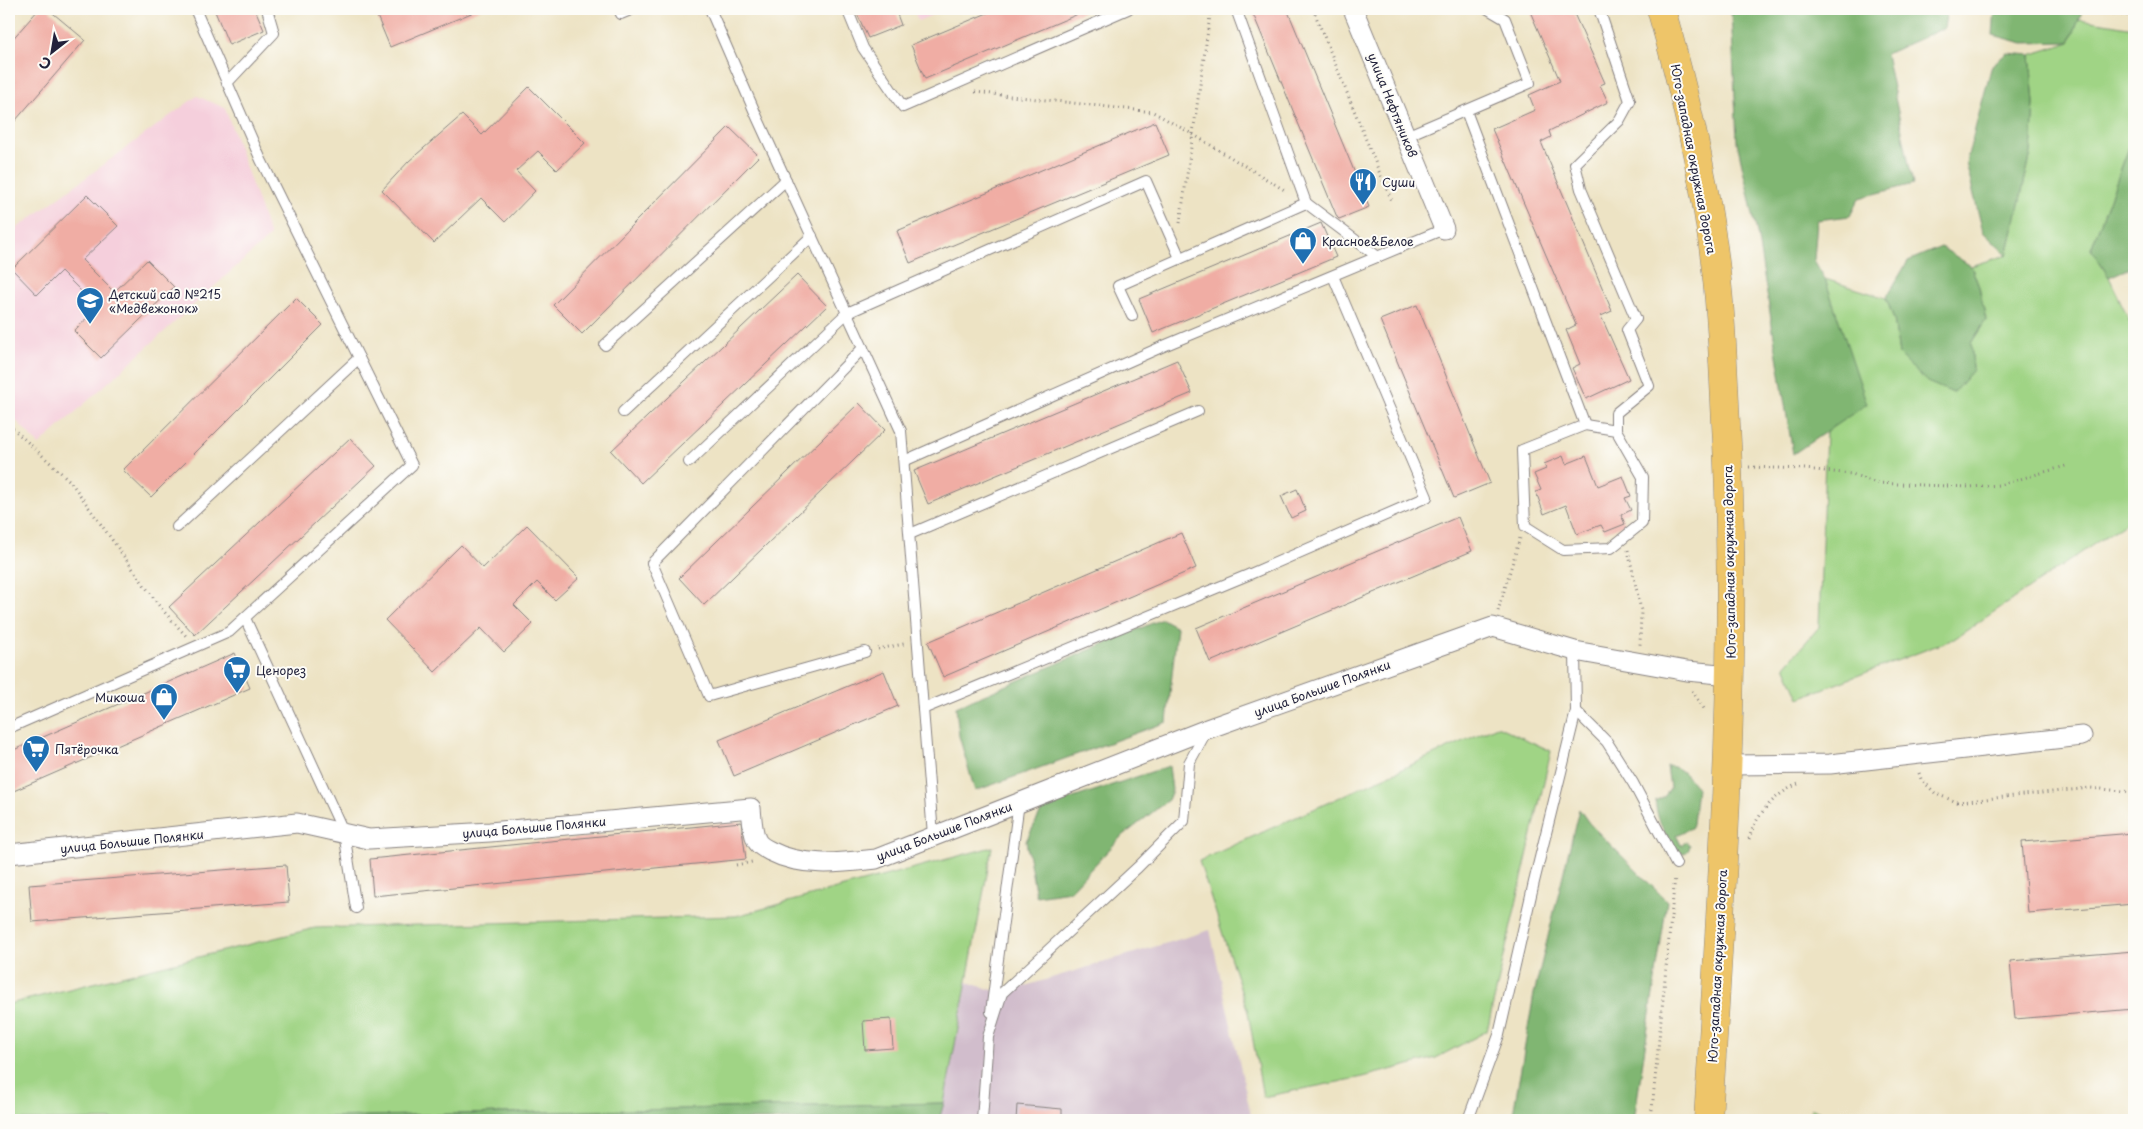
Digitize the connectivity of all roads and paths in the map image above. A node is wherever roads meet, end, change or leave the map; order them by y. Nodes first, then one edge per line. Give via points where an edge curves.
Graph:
1 (195, 9) edge
2 (267, 9) edge
3 (619, 9) edge
4 (632, 9) edge
5 (710, 9) edge
6 (847, 9) edge
7 (1128, 9) edge
8 (1211, 9) edge
9 (1236, 9) edge
10 (1313, 9) edge
11 (1353, 9) edge
12 (1488, 9) edge
13 (1598, 9) edge
14 (1661, 9) edge
15 (2067, 9) edge
16 (2134, 16) edge
17 (227, 83) junction
18 (944, 88) junction
19 (1466, 110) junction
20 (1194, 135) junction
21 (1406, 136) junction
22 (786, 180) junction
23 (1306, 203) junction
24 (1393, 203) dead end
25 (1444, 229) joint
26 (812, 236) junction
27 (1178, 253) junction
28 (1378, 257) junction
29 (1333, 276) junction
30 (847, 313) junction
31 (1132, 316) dead end
32 (605, 345) dead end
33 (863, 348) junction
34 (359, 358) junction
35 (1198, 411) dead end
36 (623, 412) dead end
37 (9, 424) edge
38 (1585, 425) junction
39 (1616, 430) junction
40 (904, 461) junction
41 (689, 462) dead end
42 (2069, 464) dead end
43 (1728, 467) junction
44 (1525, 526) junction
45 (178, 527) dead end
46 (910, 534) junction
47 (1622, 539) junction
48 (245, 618) junction
49 (1493, 628) junction
50 (918, 642) junction
51 (196, 647) junction
52 (1640, 650) dead end
53 (1575, 651) junction
54 (865, 652) joint
55 (1731, 675) junction
56 (1688, 688) dead end
57 (923, 709) junction
58 (1576, 710) junction
59 (1706, 718) dead end
60 (9, 728) edge
61 (1207, 730) junction
62 (2082, 736) dead end
63 (1912, 756) junction
64 (1728, 765) junction
65 (1802, 783) dead end
66 (2134, 792) edge
67 (1019, 802) junction
68 (344, 833) junction
69 (933, 835) junction
70 (1748, 842) dead end
71 (9, 854) edge
72 (752, 862) dead end
73 (1676, 864) joint
74 (736, 865) dead end
75 (356, 908) dead end
76 (988, 1036) junction
77 (982, 1120) edge
78 (1468, 1120) edge
79 (1650, 1120) edge
80 (1708, 1120) edge

1 - 17 lane
2 - 17 lane via 274,33
3 - 4 lane via 621,14
5 - 22 lane
6 - 18 lane via 863,48 903,106
7 - 18 lane
8 - 20 path
9 - 23 lane
10 - 24 path
11 - 21 street, улица Нефтяников
12 - 19 lane via 1505,19 1530,83
13 - 39 lane via 1630,101 1619,121 1575,164 1580,189 1636,319 1627,330 1650,386 1616,413
14 - 43 highway, Юго-западная окружная дорога via 1686,109 1712,239 1719,301
15 - 16 path
17 - 34 lane via 261,160
18 - 20 path via 1153,112
19 - 21 lane
19 - 38 lane
20 - 23 path
20 - 27 path
21 - 25 street, улица Нефтяников
22 - 26 lane
22 - 32 lane
23 - 27 lane
23 - 28 lane
25 - 28 lane
26 - 30 lane
26 - 36 lane
27 - 30 lane via 1146,181
27 - 31 lane via 1118,286
28 - 29 lane
29 - 40 lane
29 - 57 lane via 1427,497
30 - 33 lane
30 - 41 lane
33 - 40 lane via 901,431
33 - 54 lane via 652,563 708,696
34 - 45 lane
34 - 48 lane via 412,465
35 - 46 lane
37 - 51 path via 70,481 160,607
38 - 39 lane
38 - 44 lane via 1522,450
39 - 47 lane via 1643,476 1642,523
40 - 46 lane
42 - 43 path via 1999,485 1970,487 1876,483 1852,474 1805,469
43 - 55 highway, Юго-западная окружная дорога
44 - 47 lane via 1563,550 1611,548
44 - 49 path
46 - 50 lane
47 - 52 path via 1630,555 1641,610
48 - 51 lane via 229,632
48 - 68 lane
49 - 53 street
49 - 61 street, улица Большие Полянки
50 - 54 path
50 - 57 lane
51 - 60 lane
53 - 55 street via 1688,671
53 - 58 lane
55 - 64 highway, Юго-западная окружная дорога
56 - 59 path via 1702,705
57 - 69 lane
58 - 73 lane via 1606,742 1633,783
58 - 78 lane via 1499,1035
61 - 67 street, улица Большие Полянки
61 - 76 lane via 1189,763 1184,821 1002,993
62 - 63 street
63 - 64 street via 1830,764
63 - 66 path via 1921,779 1936,794 1957,802 2090,788
64 - 80 highway, Юго-западная окружная дорога
65 - 70 path via 1784,791 1769,804 1756,821
67 - 69 street, улица Большие Полянки
67 - 76 lane
68 - 69 street, улица Большие Полянки via 369,839 490,832 751,808 756,838 761,847 799,862 839,864 876,859
68 - 71 street, улица Большие Полянки via 297,823
68 - 75 lane
72 - 74 path
73 - 79 path
76 - 77 lane

